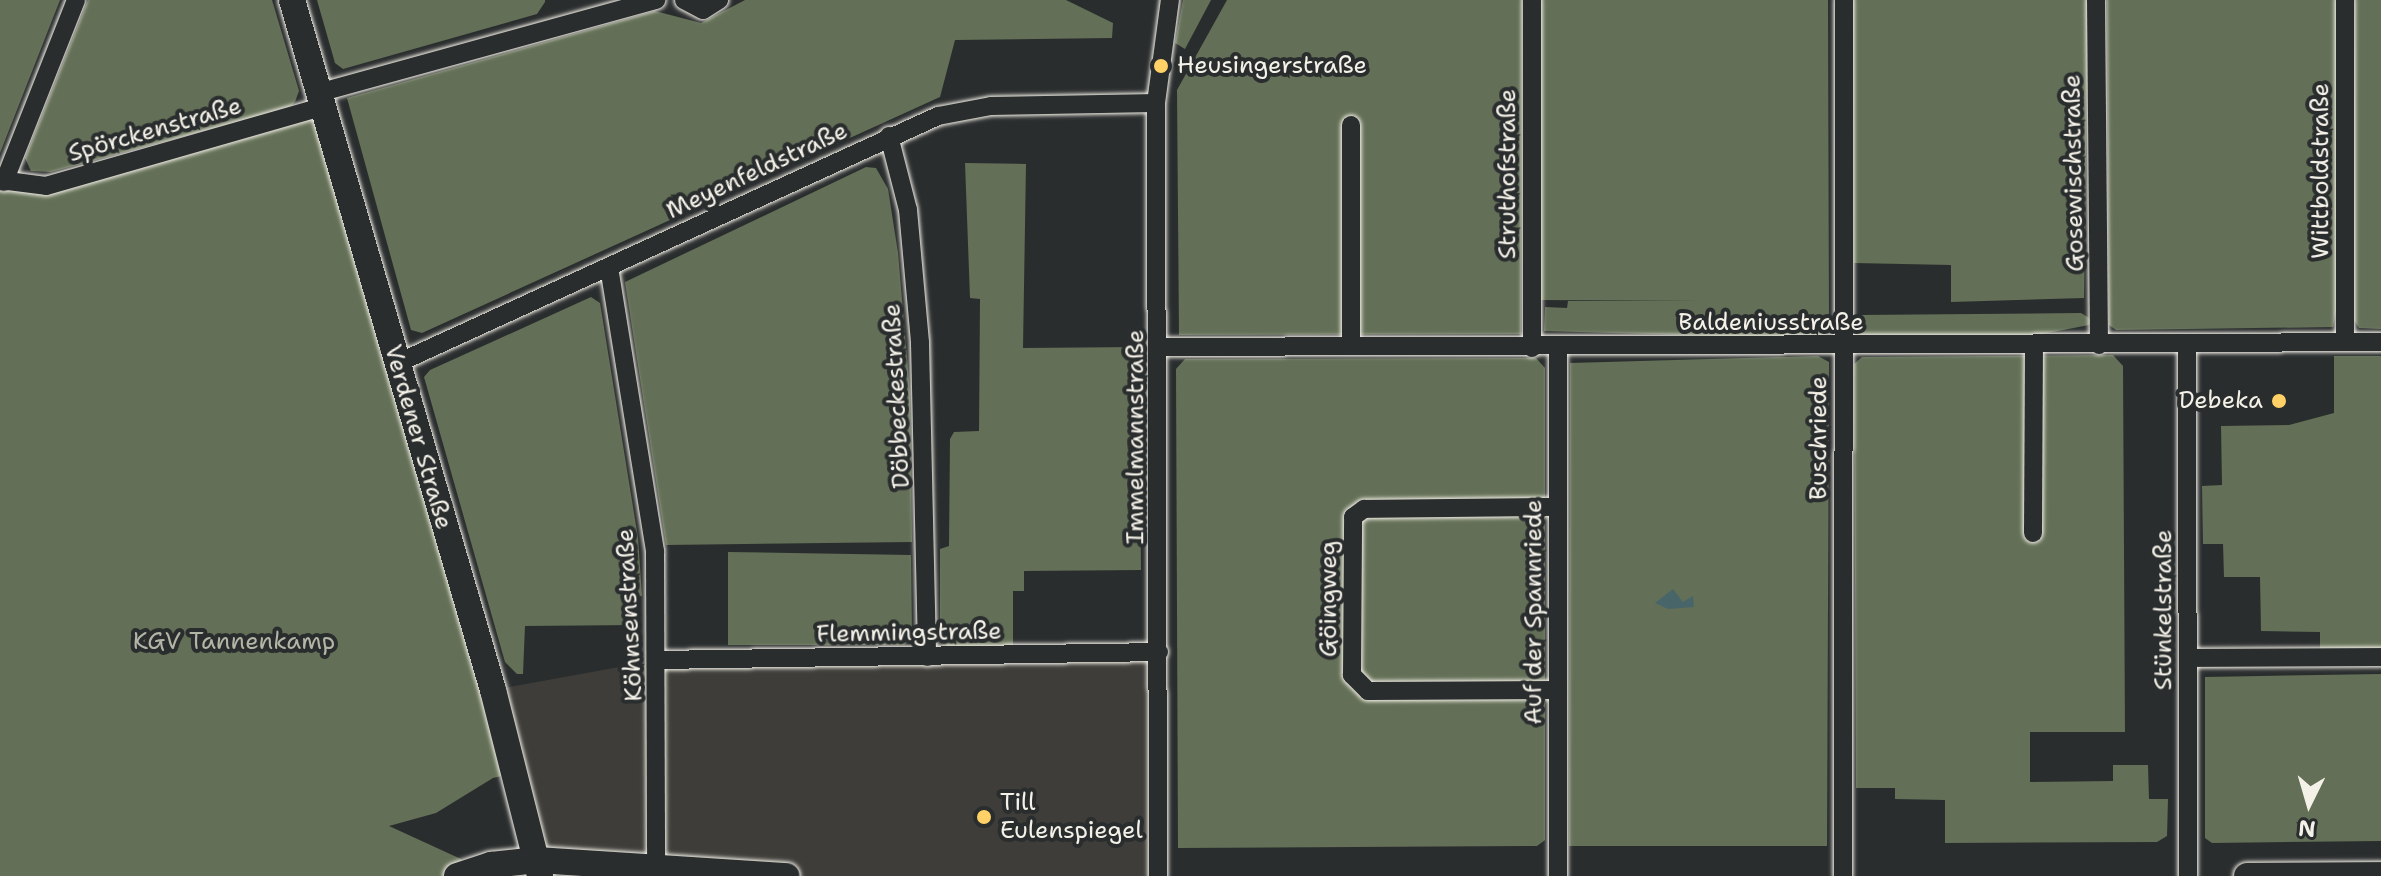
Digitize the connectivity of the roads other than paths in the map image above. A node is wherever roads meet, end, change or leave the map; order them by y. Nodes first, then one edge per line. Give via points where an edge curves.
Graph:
1 (76, 0) edge
2 (292, 0) edge
3 (656, 0) edge
4 (684, 0) edge
5 (719, 0) edge
6 (1170, 0) edge
7 (1532, 0) edge
8 (1844, 0) edge
9 (2096, 0) edge
10 (2345, 0) edge
11 (320, 100) junction
12 (1156, 103) junction
13 (1351, 125) dead end
14 (889, 136) junction
15 (2, 181) edge
16 (609, 267) junction
17 (2345, 342) junction
18 (2381, 342) edge
19 (2034, 345) junction
20 (2099, 345) junction
21 (2187, 345) junction
22 (1351, 346) junction
23 (1843, 346) junction
24 (1161, 347) junction
25 (1532, 348) junction
26 (1558, 348) junction
27 (398, 363) junction
28 (1558, 507) junction
29 (2033, 533) dead end
30 (1159, 652) junction
31 (927, 657) junction
32 (2381, 657) edge
33 (2189, 658) junction
34 (658, 660) junction
35 (1558, 690) junction
36 (539, 868) edge
37 (656, 868) junction
38 (2381, 875) edge
39 (457, 876) edge
40 (786, 876) edge
41 (1158, 876) edge
42 (1558, 876) edge
43 (1843, 876) edge
44 (2188, 876) edge
45 (2247, 876) edge

1 - 15 street
2 - 11 street, Verdener Straße
3 - 11 street, Spörckenstraße
4 - 5 street via 703,10
6 - 12 street, Immelmannstraße
7 - 25 street, Struthofstraße
8 - 23 street, Buschriede
9 - 20 street, Gosewischstraße
10 - 17 street, Wittboldstraße
11 - 15 street, Spörckenstraße via 46,186
11 - 27 street, Verdener Straße
12 - 14 street, Meyenfeldstraße via 963,107
12 - 24 street, Immelmannstraße
13 - 22 street
14 - 16 street, Meyenfeldstraße
14 - 31 street, Döbbeckestraße via 908,210 920,343
16 - 27 street, Meyenfeldstraße
16 - 34 street, Köhnsenstraße via 655,551
17 - 18 street, Baldeniusstraße
17 - 21 street, Baldeniusstraße
19 - 20 street, Baldeniusstraße
19 - 23 street, Baldeniusstraße
19 - 29 street
20 - 21 street, Baldeniusstraße
21 - 33 street, Stünkelstraße
22 - 24 street, Baldeniusstraße
22 - 25 street, Baldeniusstraße
23 - 26 street, Baldeniusstraße
23 - 43 street, Buschriede
24 - 30 street, Immelmannstraße
25 - 26 street, Baldeniusstraße
26 - 28 street, Auf der Spannriede
27 - 36 street, Verdener Straße
28 - 35 street, Auf der Spannriede
28 - 35 street, Göingweg via 1364,509 1353,517 1352,675 1368,691
30 - 31 street, Flemmingstraße
30 - 41 street, Immelmannstraße
31 - 34 street, Flemmingstraße
32 - 33 street
33 - 44 street, Stünkelstraße
34 - 37 street, Köhnsenstraße
35 - 42 street, Auf der Spannriede
36 - 37 street
36 - 39 street via 491,865
37 - 40 street
38 - 45 street

